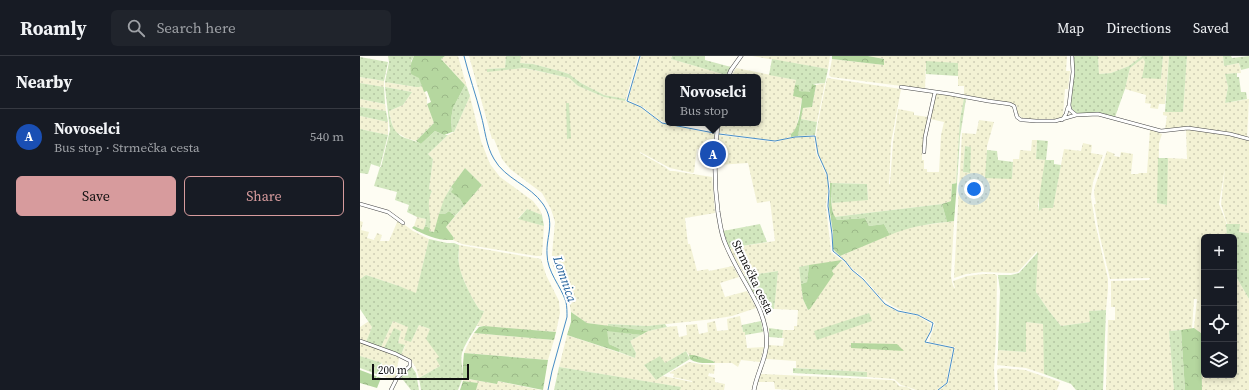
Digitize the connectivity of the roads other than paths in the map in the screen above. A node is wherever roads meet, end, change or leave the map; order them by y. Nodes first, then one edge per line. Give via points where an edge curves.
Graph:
1 (741, 56) edge
2 (1072, 56) edge
3 (729, 74) edge
4 (901, 87) dead end
5 (935, 92) junction
6 (1069, 105) junction
7 (1076, 115) junction
8 (1062, 120) junction
9 (718, 126) edge
10 (1249, 139) edge
11 (924, 152) dead end
12 (360, 204) edge
13 (403, 223) dead end
14 (360, 341) edge
15 (391, 390) edge
16 (754, 390) edge

1 - 3 street
2 - 6 street
4 - 5 street
5 - 8 street via 1010,104 1014,106 1020,120
5 - 11 street
6 - 7 street via 1070,110
6 - 8 street
7 - 8 street
7 - 10 street via 1101,115 1165,132 1188,128
9 - 16 street, Strmečka cesta via 714,177 721,231 727,248 759,308 766,332 766,349
12 - 13 street via 388,212
14 - 15 street via 410,362 410,366 397,378

